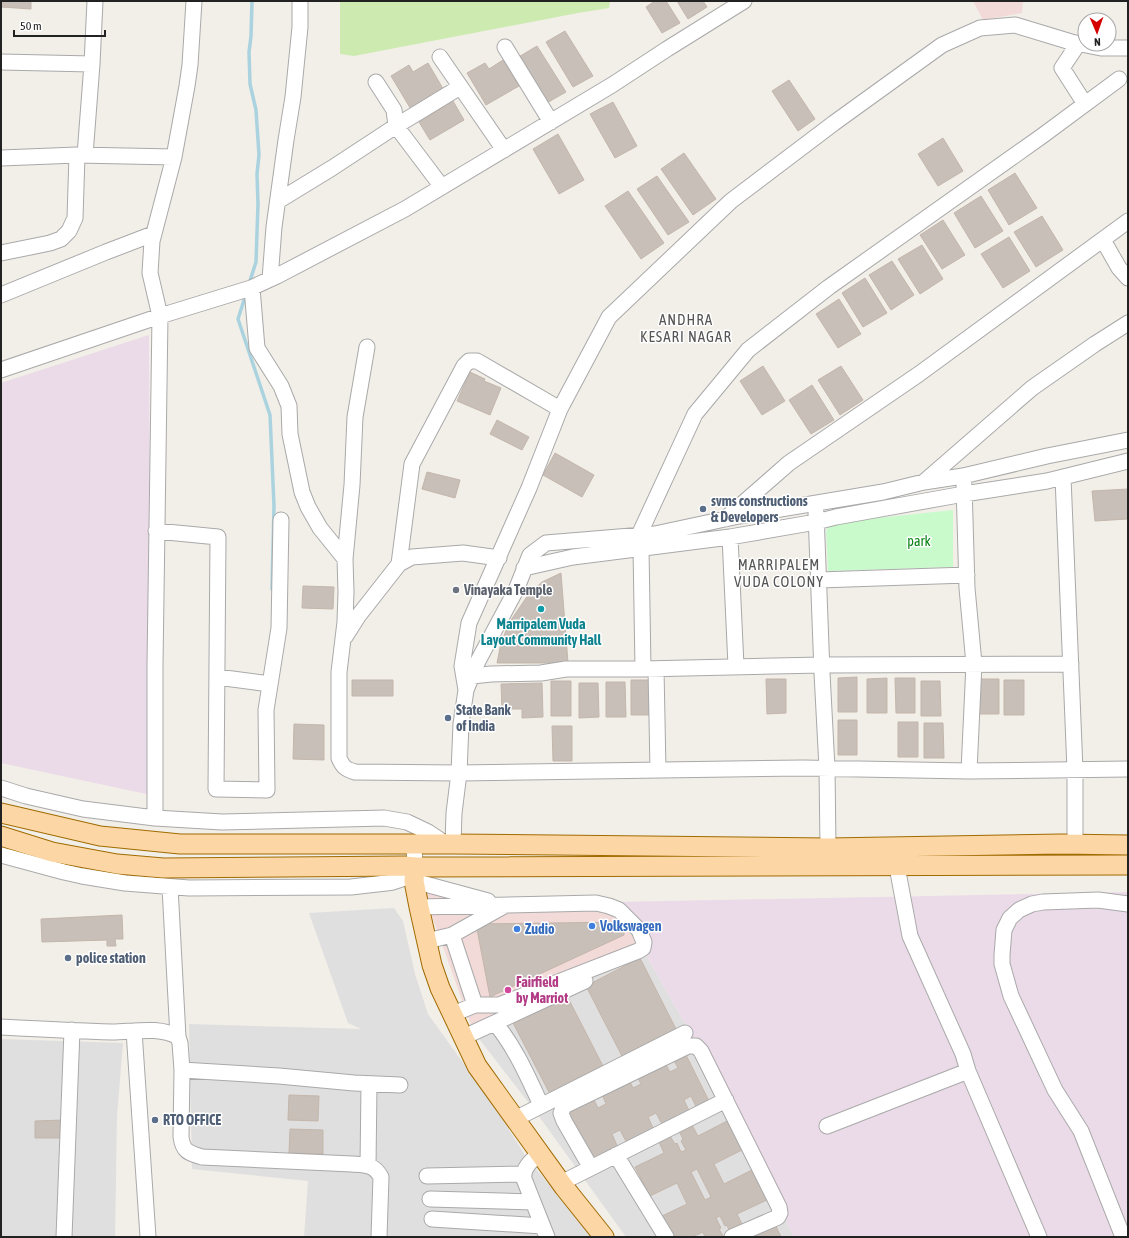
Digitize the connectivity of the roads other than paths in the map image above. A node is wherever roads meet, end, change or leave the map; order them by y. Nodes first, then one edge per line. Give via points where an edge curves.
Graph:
1 (95, 1) edge
2 (194, 1) edge
3 (300, 1) edge
4 (744, 1) edge
5 (1077, 44) edge
6 (1077, 46) edge
7 (505, 47) dead end
8 (1117, 48) edge
9 (1128, 48) edge
10 (440, 58) dead end
11 (1, 62) edge
12 (92, 64) junction
13 (1118, 79) dead end
14 (376, 82) dead end
15 (460, 87) junction
16 (1085, 104) junction
17 (551, 122) junction
18 (396, 126) junction
19 (504, 150) junction
20 (81, 155) junction
21 (174, 157) junction
22 (1, 158) edge
23 (442, 187) junction
24 (278, 201) junction
25 (1128, 221) edge
26 (153, 234) junction
27 (1103, 240) junction
28 (1, 252) edge
29 (1128, 278) edge
30 (270, 279) junction
31 (248, 289) junction
32 (1, 296) edge
33 (160, 316) junction
34 (1128, 323) edge
35 (367, 346) dead end
36 (1, 370) edge
37 (560, 409) junction
38 (1128, 440) edge
39 (1128, 461) edge
40 (963, 476) junction
41 (1063, 477) junction
42 (924, 482) junction
43 (964, 494) junction
44 (815, 504) junction
45 (724, 519) junction
46 (281, 520) dead end
47 (816, 522) junction
48 (156, 530) junction
49 (730, 537) junction
50 (640, 541) junction
51 (499, 558) junction
52 (345, 559) junction
53 (399, 564) junction
54 (524, 568) junction
55 (967, 574) junction
56 (819, 580) junction
57 (343, 640) junction
58 (974, 664) junction
59 (1071, 664) junction
60 (822, 665) junction
61 (736, 666) junction
62 (649, 669) junction
63 (217, 677) junction
64 (469, 683) junction
65 (270, 684) junction
66 (827, 768) junction
67 (1128, 769) edge
68 (658, 770) junction
69 (1075, 770) junction
70 (969, 771) junction
71 (459, 773) junction
72 (1, 788) edge
73 (1, 813) edge
74 (155, 818) junction
75 (1, 836) edge
76 (449, 844) junction
77 (414, 845) junction
78 (1075, 845) junction
79 (1128, 845) edge
80 (894, 847) junction
81 (828, 848) junction
82 (1, 855) edge
83 (1128, 865) edge
84 (896, 866) junction
85 (415, 874) junction
86 (170, 887) junction
87 (1128, 904) edge
88 (505, 905) junction
89 (419, 907) junction
90 (452, 935) junction
91 (426, 941) junction
92 (640, 956) dead end
93 (476, 1005) junction
94 (453, 1014) junction
95 (495, 1023) junction
96 (1, 1027) edge
97 (72, 1030) junction
98 (134, 1031) junction
99 (685, 1033) dead end
100 (178, 1037) junction
101 (464, 1037) junction
102 (182, 1070) junction
103 (968, 1071) junction
104 (369, 1084) junction
105 (400, 1085) dead end
106 (726, 1100) junction
107 (541, 1105) junction
108 (515, 1119) junction
109 (827, 1126) dead end
110 (540, 1153) junction
111 (616, 1155) junction
112 (368, 1166) junction
113 (591, 1168) junction
114 (523, 1174) junction
115 (427, 1176) dead end
116 (561, 1183) junction
117 (430, 1199) dead end
118 (533, 1202) junction
119 (432, 1219) dead end
120 (545, 1231) edge
121 (64, 1237) edge
122 (148, 1237) edge
123 (379, 1237) edge
124 (604, 1237) edge
125 (666, 1237) edge
126 (732, 1237) edge
127 (1039, 1237) edge
128 (1123, 1237) edge

1 - 12 street
2 - 21 street via 190,65
3 - 24 street via 293,96
4 - 17 street
5 - 37 street via 1016,25 980,28 942,45 731,201 609,317
6 - 16 street via 1062,68
7 - 17 street
8 - 9 street
10 - 15 street
11 - 12 street
12 - 20 street
13 - 16 street
14 - 18 street via 394,110
15 - 18 street
15 - 19 street
16 - 50 street via 829,287 748,350 695,414
17 - 19 street
18 - 23 street
18 - 24 street
19 - 23 street
20 - 21 street
20 - 22 street
20 - 28 street via 75,218 69,231 62,238 50,243
21 - 26 street
23 - 30 street
24 - 30 street
25 - 27 street
26 - 32 street
26 - 33 street via 150,273
27 - 29 street via 1119,268
27 - 45 street via 919,374 789,463
30 - 31 street
31 - 33 street
31 - 52 street via 258,348 281,386 288,406 290,434 302,492 320,528
33 - 36 street
33 - 48 street
34 - 42 street via 1032,388
35 - 52 street via 355,417
37 - 51 street
37 - 53 street via 477,360 469,361 412,464
38 - 40 street
39 - 41 street
40 - 42 street
40 - 43 street
41 - 43 street
41 - 59 street
42 - 44 street
43 - 47 street
43 - 55 street
44 - 45 street
44 - 47 street
45 - 50 street via 655,534
46 - 65 street via 279,628
47 - 49 street
47 - 56 street
48 - 63 street via 218,537
48 - 74 street
49 - 50 street
49 - 61 street
50 - 54 street
50 - 54 street via 546,543 530,555
50 - 62 street
51 - 53 street via 463,553 412,557
51 - 64 street via 469,623 462,666
52 - 57 street
53 - 57 street
54 - 64 street via 516,590
55 - 56 street
55 - 58 street
56 - 60 street
57 - 71 street via 339,672 338,758 343,766 355,772
58 - 59 street
58 - 60 street
58 - 70 street
59 - 69 street
60 - 61 street
60 - 66 street
61 - 62 street
62 - 64 street via 566,669 541,673 491,674
62 - 68 street
63 - 65 street
63 - 65 street via 216,789 267,790 266,710
64 - 71 street via 461,724
66 - 68 street
66 - 70 street
66 - 81 street
67 - 69 street
68 - 71 street
69 - 70 street
69 - 78 street
71 - 76 street
72 - 74 street via 83,808
73 - 77 main road via 100,836 180,844
74 - 76 street via 222,822 384,818 407,822
75 - 85 main road via 52,852 117,864 163,868 405,866
76 - 77 main road
76 - 81 main road
77 - 85 street
78 - 79 main road
78 - 80 main road
80 - 81 main road
80 - 84 street
82 - 86 street via 82,876
83 - 84 main road
84 - 85 main road
84 - 103 street via 910,936 963,1054
85 - 86 street via 394,882 350,886
85 - 88 street
85 - 89 main road
86 - 100 street
87 - 128 street via 1098,900 1032,904 1010,918 1004,930 1002,954 1002,964 1012,996 1055,1090 1081,1131
88 - 89 street
88 - 90 street
88 - 93 street via 596,903 609,906 619,910 639,930 644,942 643,948 499,1005
89 - 91 main road
90 - 91 street
90 - 93 street
91 - 94 main road via 440,988
92 - 95 street
93 - 94 street
94 - 101 main road
95 - 101 street
95 - 107 street via 520,1060
96 - 97 street
97 - 98 street
97 - 121 street
98 - 100 street via 167,1032
98 - 122 street
99 - 107 street
100 - 102 street
101 - 108 main road via 477,1066
102 - 104 street
102 - 112 street via 181,1137 182,1145 191,1154 202,1157
103 - 109 street
103 - 127 street
104 - 105 street
104 - 112 street
106 - 111 street
106 - 113 street via 701,1051 696,1046 688,1046 564,1106 561,1113 564,1121
106 - 126 street via 780,1213 778,1217
107 - 108 street
108 - 110 main road
110 - 114 street
110 - 116 main road
111 - 113 street
111 - 125 street
112 - 123 street via 377,1170 381,1176
113 - 116 street
114 - 115 street
114 - 118 street
116 - 124 main road
117 - 118 street
118 - 120 street
119 - 120 street

